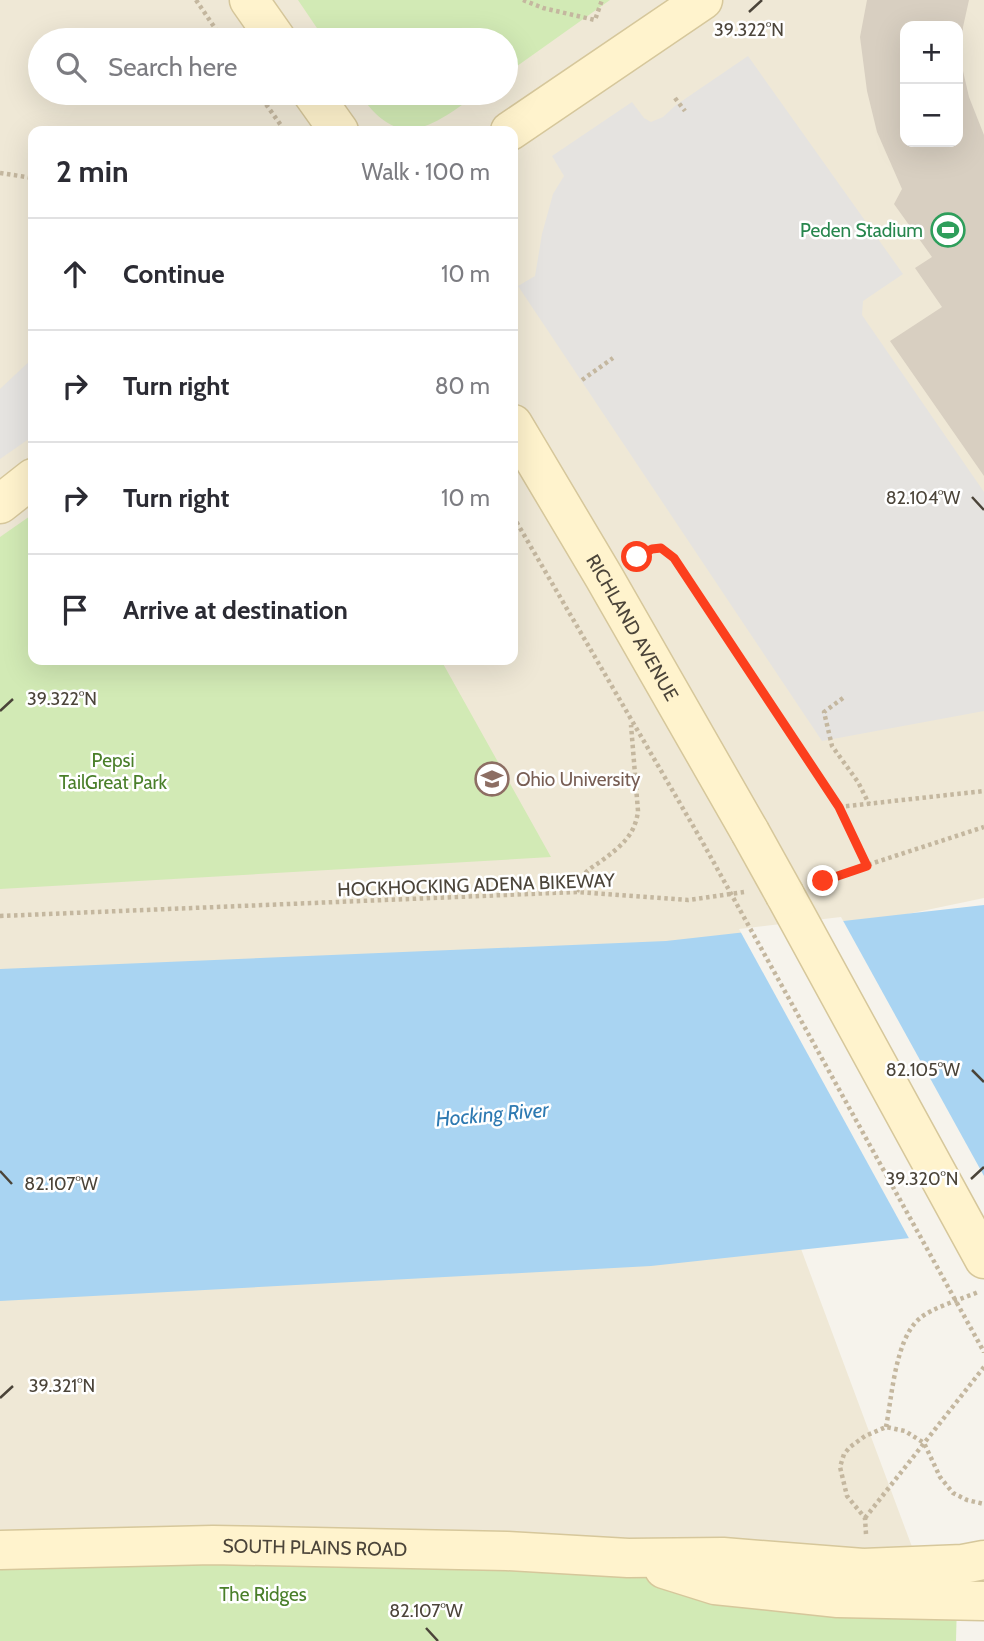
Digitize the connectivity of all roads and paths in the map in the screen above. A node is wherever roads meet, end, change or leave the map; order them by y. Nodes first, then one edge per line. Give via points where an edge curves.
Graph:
1 (197, 0) edge
2 (249, 0) edge
3 (523, 0) edge
4 (602, 0) edge
5 (703, 0) edge
6 (215, 28) edge
7 (269, 28) edge
8 (675, 98) dead end
9 (267, 105) edge
10 (321, 105) edge
11 (685, 111) dead end
12 (281, 126) edge
13 (335, 126) edge
14 (517, 126) edge
15 (0, 173) edge
16 (28, 177) edge
17 (614, 358) dead end
18 (582, 380) dead end
19 (518, 432) edge
20 (28, 482) edge
21 (0, 504) edge
22 (518, 525) edge
23 (629, 562) dead end
24 (598, 641) dead end
25 (588, 647) junction
26 (843, 698) dead end
27 (631, 721) junction
28 (984, 791) edge
29 (869, 804) junction
30 (839, 807) junction
31 (984, 827) edge
32 (867, 866) junction
33 (810, 883) dead end
34 (756, 890) dead end
35 (577, 892) junction
36 (0, 916) edge
37 (984, 1259) edge
38 (984, 1289) edge
39 (984, 1353) edge
40 (984, 1367) edge
41 (886, 1427) junction
42 (924, 1443) junction
43 (984, 1504) edge
44 (865, 1518) junction
45 (866, 1538) dead end
46 (0, 1549) edge
47 (628, 1558) junction
48 (984, 1560) edge
49 (984, 1601) edge

1 - 6 path
2 - 7 main road
3 - 4 path via 595,20
5 - 14 main road
8 - 11 path
9 - 12 path
10 - 13 main road
15 - 16 path
17 - 18 path
19 - 37 main road, RICHLAND AVENUE, bridge via 750,832
20 - 21 main road
22 - 25 path
23 - 30 path via 661,548 674,558
24 - 25 path
25 - 27 path
26 - 29 path via 824,712 830,741
27 - 35 path via 636,824 622,845 587,871
27 - 39 path, bridge
28 - 29 path
29 - 30 path
30 - 32 path
31 - 32 path
32 - 33 path
34 - 35 path, HOCKHOCKING ADENA BIKEWAY via 688,900
35 - 36 path, HOCKHOCKING ADENA BIKEWAY
38 - 41 path via 920,1317 908,1331
40 - 42 path
41 - 42 path via 905,1431
41 - 44 path via 849,1447 840,1467 847,1496
42 - 43 path via 953,1493
42 - 44 path
44 - 45 path
46 - 47 main road, SOUTH PLAINS ROAD via 241,1546 507,1550
47 - 48 main road, SOUTH PLAINS ROAD via 723,1557 863,1568
47 - 49 main road, SOUTH PLAINS ROAD via 715,1585 838,1598

